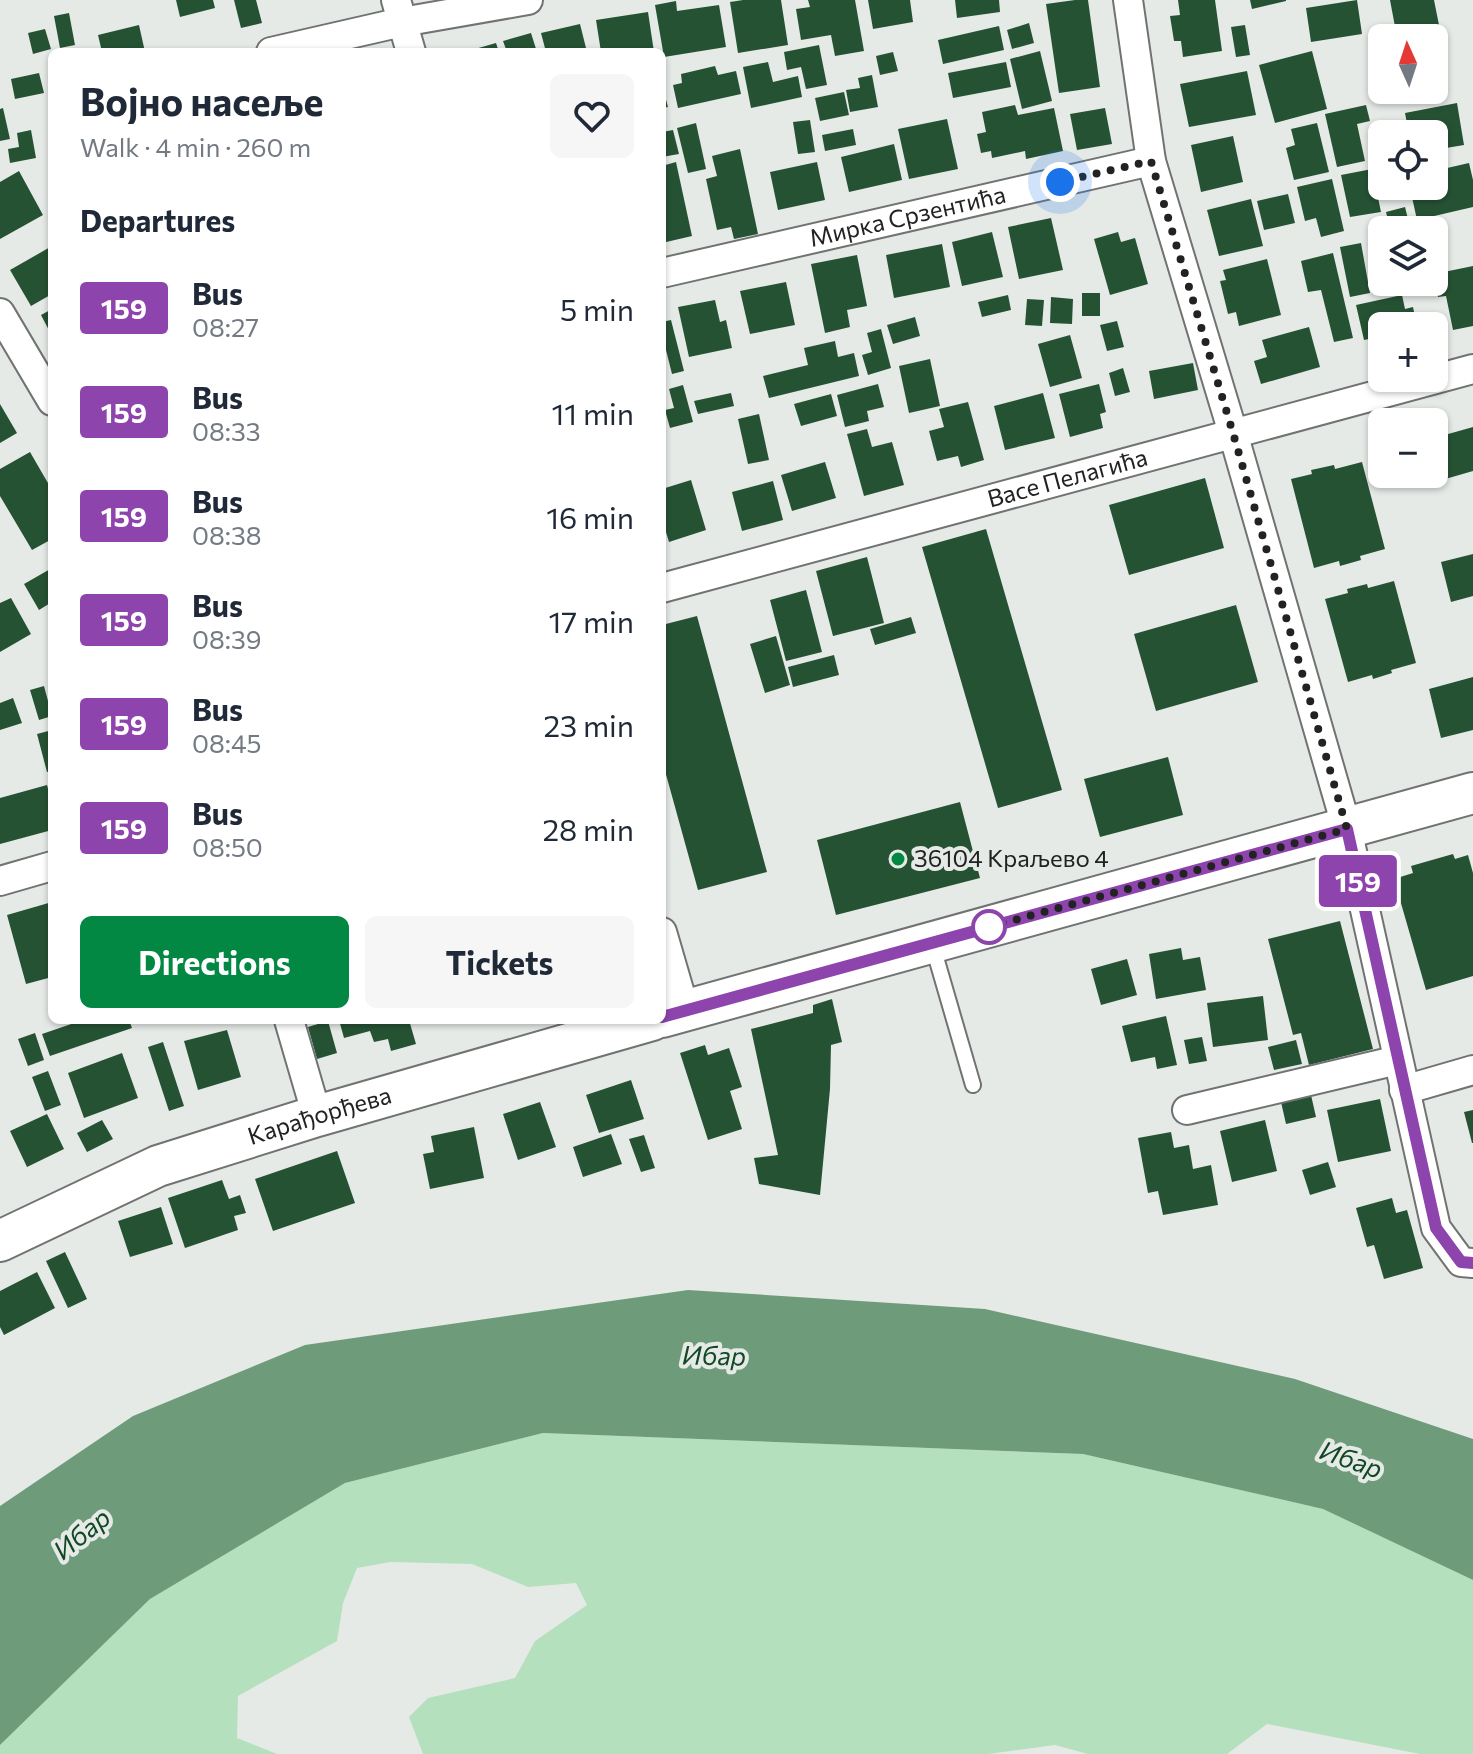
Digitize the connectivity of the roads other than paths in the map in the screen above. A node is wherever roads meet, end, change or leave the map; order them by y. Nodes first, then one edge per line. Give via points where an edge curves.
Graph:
1 (528, 0) edge
2 (1128, 0) edge
3 (399, 11) edge
4 (283, 48) edge
5 (410, 48) edge
6 (1151, 161) junction
7 (666, 272) edge
8 (0, 313) edge
9 (1473, 369) edge
10 (48, 394) edge
11 (1233, 433) junction
12 (666, 587) edge
13 (1473, 793) edge
14 (1347, 829) junction
15 (48, 867) edge
16 (0, 881) edge
17 (932, 942) junction
18 (666, 1016) edge
19 (290, 1024) edge
20 (638, 1024) edge
21 (1398, 1060) junction
22 (1473, 1070) edge
23 (973, 1085) dead end
24 (1404, 1090) junction
25 (1187, 1110) dead end
26 (317, 1116) junction
27 (0, 1241) edge
28 (1473, 1263) edge

1 - 3 street
2 - 6 street
3 - 4 street
3 - 5 street
6 - 7 street, Мирка Срзентића
6 - 11 street
8 - 10 street
9 - 11 street, Васе Пелагића
11 - 12 street, Васе Пелагића
11 - 14 street
13 - 14 street, Карађорђева
14 - 17 street, Карађорђева
14 - 21 street
15 - 16 street
17 - 18 street, Карађорђева
17 - 23 lane
19 - 26 street
20 - 26 street, Карађорђева
21 - 24 street
21 - 25 street
22 - 24 street
24 - 28 street via 1436,1228 1461,1262
26 - 27 street, Карађорђева via 158,1166

